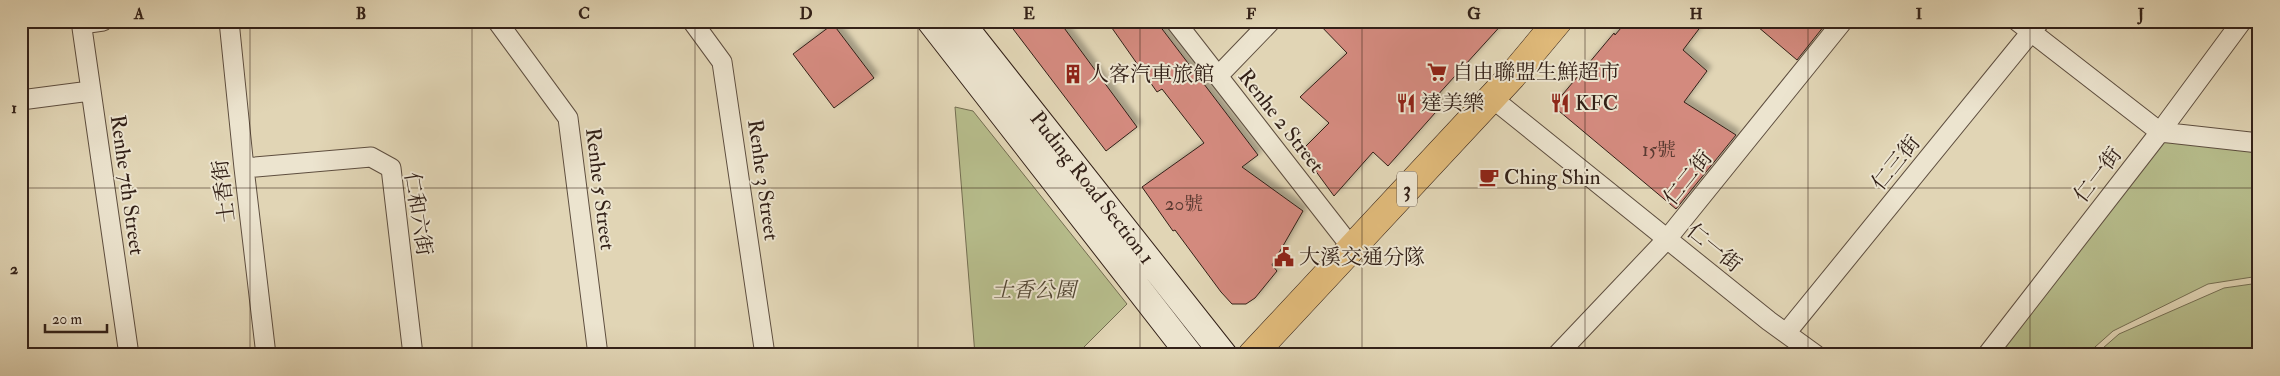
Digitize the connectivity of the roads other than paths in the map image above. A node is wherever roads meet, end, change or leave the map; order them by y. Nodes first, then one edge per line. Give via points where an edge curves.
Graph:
1 (103, 21) edge
2 (229, 21) edge
3 (497, 21) edge
4 (692, 21) edge
5 (930, 21) edge
6 (960, 21) edge
7 (1175, 21) edge
8 (1271, 21) edge
9 (1558, 21) edge
10 (1843, 21) edge
11 (2242, 21) edge
12 (82, 23) edge
13 (2029, 25) edge
14 (1218, 76) junction
15 (90, 91) junction
16 (1492, 98) junction
17 (21, 100) edge
18 (2160, 132) junction
19 (2259, 143) edge
20 (244, 168) junction
21 (1667, 239) junction
22 (1352, 248) junction
23 (1786, 332) junction
24 (129, 355) edge
25 (266, 355) edge
26 (414, 355) edge
27 (598, 355) edge
28 (765, 355) edge
29 (1190, 355) edge
30 (1224, 355) edge
31 (1252, 355) edge
32 (1557, 355) edge
33 (1816, 355) edge
34 (1986, 355) edge

1 - 12 street
2 - 20 street, 士香街
3 - 27 street, Renhe 5 Street via 568,118
4 - 28 street, Renhe 3 Street via 722,62
5 - 29 street, Puding Road Section 1
6 - 30 street, Puding Road Section 1
7 - 14 street, Renhe 2 Street
8 - 14 street
9 - 16 main road, 3
10 - 21 street, 仁二街
11 - 18 street, 仁一街
12 - 15 street, Renhe 7th Street
13 - 18 street
13 - 23 street, 仁三街
14 - 22 street, Renhe 2 Street
15 - 17 street
15 - 24 street, Renhe 7th Street
16 - 21 street, 仁一街
16 - 22 main road, 3
18 - 19 street
18 - 34 street, 仁一街
20 - 25 street, 士香街
20 - 26 street, 仁和六街 via 371,157 391,168
21 - 23 street, 仁一街
21 - 32 street, 仁二街
22 - 31 main road, 3
23 - 33 street, 仁一街

